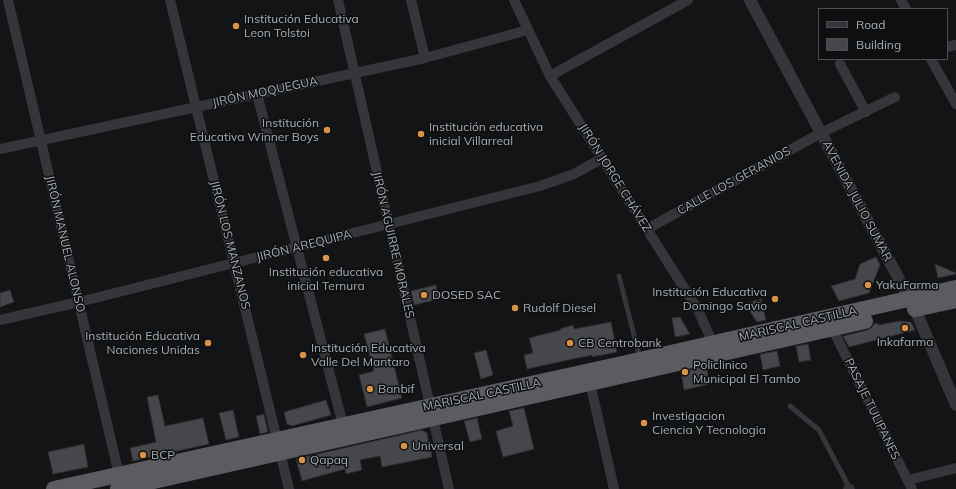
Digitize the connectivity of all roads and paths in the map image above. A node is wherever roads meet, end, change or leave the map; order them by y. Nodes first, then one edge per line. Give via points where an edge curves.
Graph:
1 (8, 0) edge
2 (170, 0) edge
3 (338, 0) edge
4 (410, 0) edge
5 (514, 0) edge
6 (688, 0) edge
7 (750, 0) edge
8 (528, 30) junction
9 (425, 58) junction
10 (932, 60) edge
11 (840, 64) dead end
12 (354, 73) junction
13 (550, 76) junction
14 (257, 94) junction
15 (895, 97) dead end
16 (956, 104) edge
17 (196, 107) junction
18 (866, 112) junction
19 (821, 133) junction
20 (41, 140) junction
21 (0, 149) edge
22 (602, 158) junction
23 (388, 224) junction
24 (647, 229) junction
25 (296, 248) junction
26 (234, 263) junction
27 (619, 276) dead end
28 (956, 288) edge
29 (956, 300) edge
30 (79, 302) junction
31 (912, 304) junction
32 (0, 320) edge
33 (832, 328) junction
34 (715, 349) junction
35 (640, 360) junction
36 (589, 377) junction
37 (956, 405) edge
38 (790, 406) dead end
39 (431, 412) junction
40 (343, 425) junction
41 (278, 446) junction
42 (956, 468) edge
43 (121, 485) edge
44 (910, 485) edge
45 (54, 489) edge
46 (289, 489) edge
47 (449, 489) edge
48 (614, 489) edge
49 (849, 489) edge

1 - 20 street, JIRÓN MANUEL ALONSO
2 - 17 street, JIRÓN LOS MANZANOS
3 - 12 street, JIRÓN AGUIRRE MORALES
4 - 9 street
5 - 8 street, JIRÓN JORGE CHÁVEZ
6 - 13 street
7 - 19 street, AVENIDA JULIO SUMAR
8 - 9 street, JIRÓN MOQUEGUA
8 - 13 street, JIRÓN JORGE CHÁVEZ
9 - 12 street, JIRÓN MOQUEGUA
10 - 16 street
11 - 18 street
12 - 14 street, JIRÓN MOQUEGUA
12 - 23 street, JIRÓN AGUIRRE MORALES
13 - 22 street, JIRÓN JORGE CHÁVEZ
14 - 17 street, JIRÓN MOQUEGUA
14 - 25 street
15 - 18 street, CALLE LOS GERANIOS
17 - 20 street, JIRÓN MOQUEGUA
17 - 26 street, JIRÓN LOS MANZANOS
18 - 19 street, CALLE LOS GERANIOS
19 - 24 street, CALLE LOS GERANIOS
19 - 31 street, AVENIDA JULIO SUMAR
20 - 21 street, JIRÓN MOQUEGUA
20 - 30 street, JIRÓN MANUEL ALONSO
22 - 23 street, JIRÓN AREQUIPA via 574,174 540,186
22 - 24 street, JIRÓN JORGE CHÁVEZ
23 - 25 street, JIRÓN AREQUIPA
23 - 39 street, JIRÓN AGUIRRE MORALES
24 - 34 street, JIRÓN JORGE CHÁVEZ via 698,310
25 - 26 street, JIRÓN AREQUIPA
25 - 40 street
26 - 30 street, JIRÓN AREQUIPA
26 - 41 street, JIRÓN LOS MANZANOS
27 - 35 lane
28 - 31 highway
29 - 31 highway, MARISCAL CASTILLA
30 - 32 street, JIRÓN AREQUIPA
30 - 43 street, JIRÓN MANUEL ALONSO
31 - 33 highway, MARISCAL CASTILLA
31 - 34 highway, MARISCAL CASTILLA
31 - 37 street, AVENIDA JULIO SUMAR
33 - 34 highway, MARISCAL CASTILLA
33 - 44 street, PASAJE TULIPANES
34 - 35 highway, MARISCAL CASTILLA
34 - 36 highway, MARISCAL CASTILLA
35 - 36 highway, MARISCAL CASTILLA
36 - 39 highway, MARISCAL CASTILLA
36 - 48 street
38 - 49 lane via 819,430
39 - 40 highway, MARISCAL CASTILLA
39 - 41 highway, MARISCAL CASTILLA
39 - 47 street, JIRÓN AGUIRRE MORALES
40 - 41 highway, MARISCAL CASTILLA
41 - 43 highway, MARISCAL CASTILLA
41 - 46 street, JIRÓN LOS MANZANOS
42 - 44 street
43 - 45 highway, MARISCAL CASTILLA

